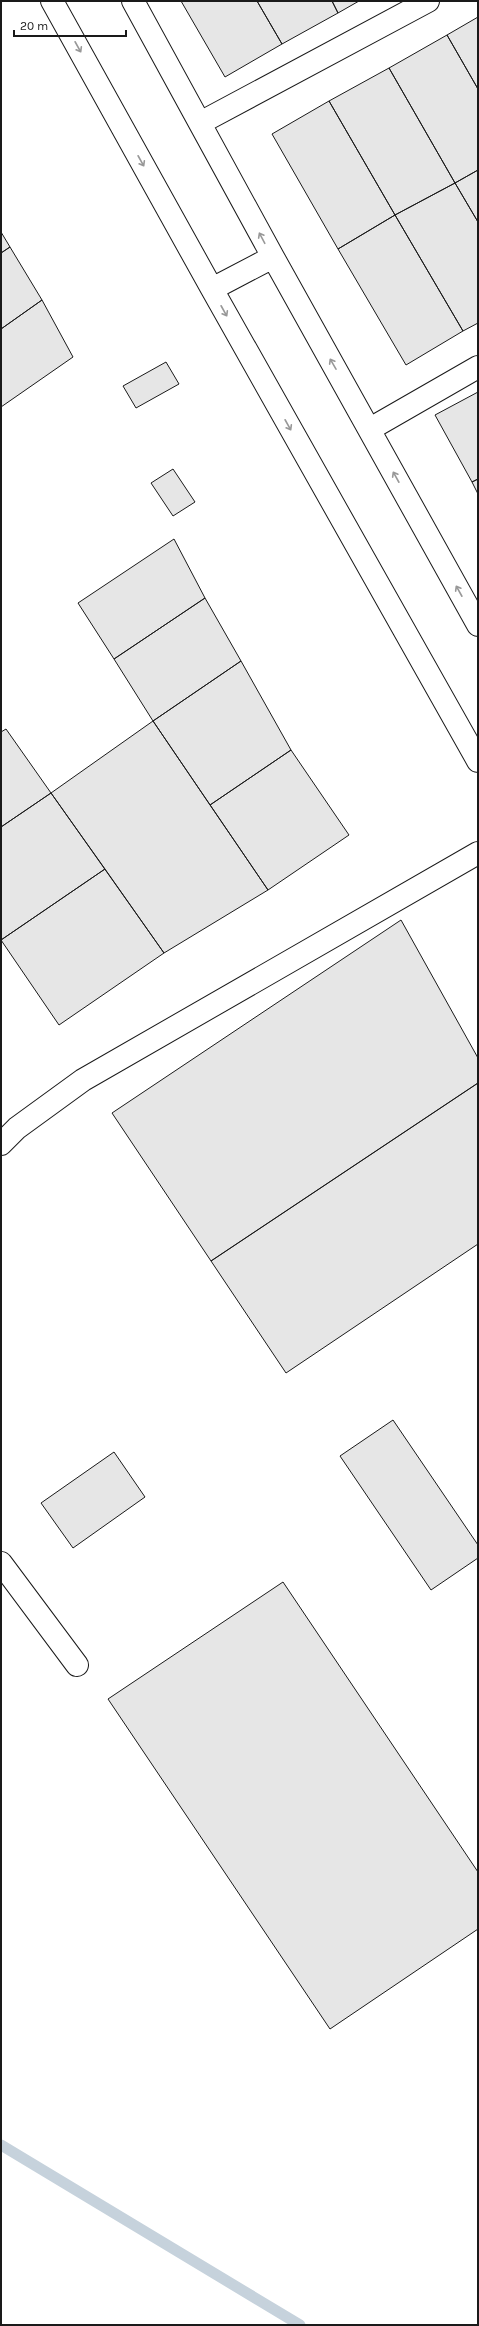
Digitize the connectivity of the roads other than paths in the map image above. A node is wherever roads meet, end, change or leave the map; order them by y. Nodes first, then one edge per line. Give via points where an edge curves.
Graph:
1 (52, 1) edge
2 (133, 1) edge
3 (428, 1) edge
4 (200, 123) junction
5 (273, 257) junction
6 (212, 289) junction
7 (478, 367) edge
8 (370, 429) junction
9 (478, 625) edge
10 (478, 761) edge
11 (478, 853) edge
12 (1, 1144) edge
13 (1, 1563) edge
14 (77, 1665) dead end

1 -> 6 street
2 - 4 street
3 - 4 street
5 -> 4 street
5 - 6 street
8 -> 5 street
6 -> 10 street
7 - 8 street
9 -> 8 street
11 - 12 street via 83,1080 17,1128
13 - 14 street

